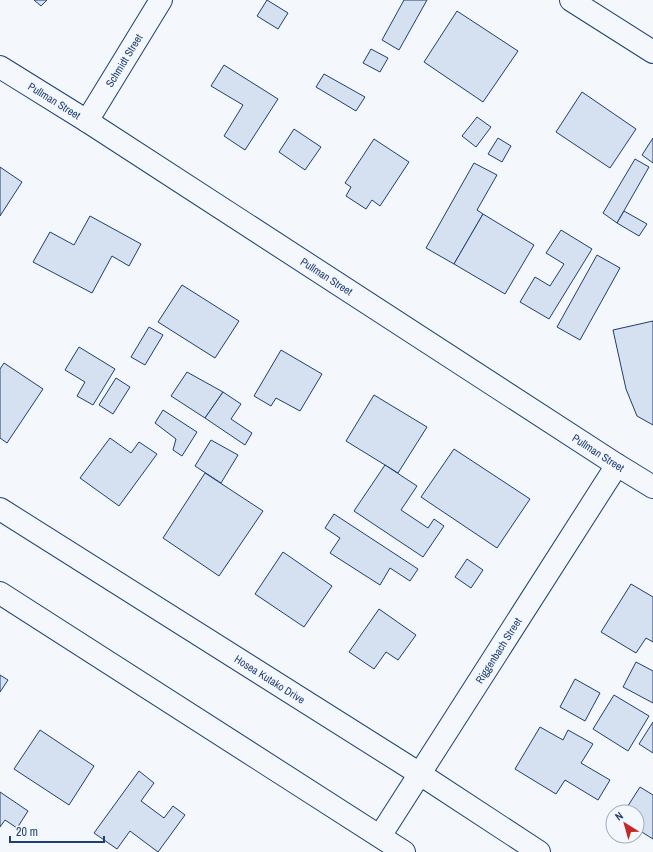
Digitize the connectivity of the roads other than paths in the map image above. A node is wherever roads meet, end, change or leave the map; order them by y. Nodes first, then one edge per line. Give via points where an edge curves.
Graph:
1 (161, 0) edge
2 (571, 0) edge
3 (653, 52) edge
4 (0, 67) edge
5 (87, 121) junction
6 (617, 465) junction
7 (653, 488) edge
8 (0, 509) edge
9 (0, 593) edge
10 (420, 774) junction
11 (380, 836) junction
12 (404, 852) edge
13 (539, 852) edge

1 - 5 street, Schmidt Street
2 - 3 street
4 - 5 street, Pullman Street
5 - 6 street, Pullman Street
6 - 7 street, Pullman Street
6 - 10 street, Riggenbach Street
8 - 10 street, Hosea Kutako Drive
9 - 11 street
10 - 11 street, Riggenbach Street
10 - 13 street, Hosea Kutako Drive
11 - 12 street

